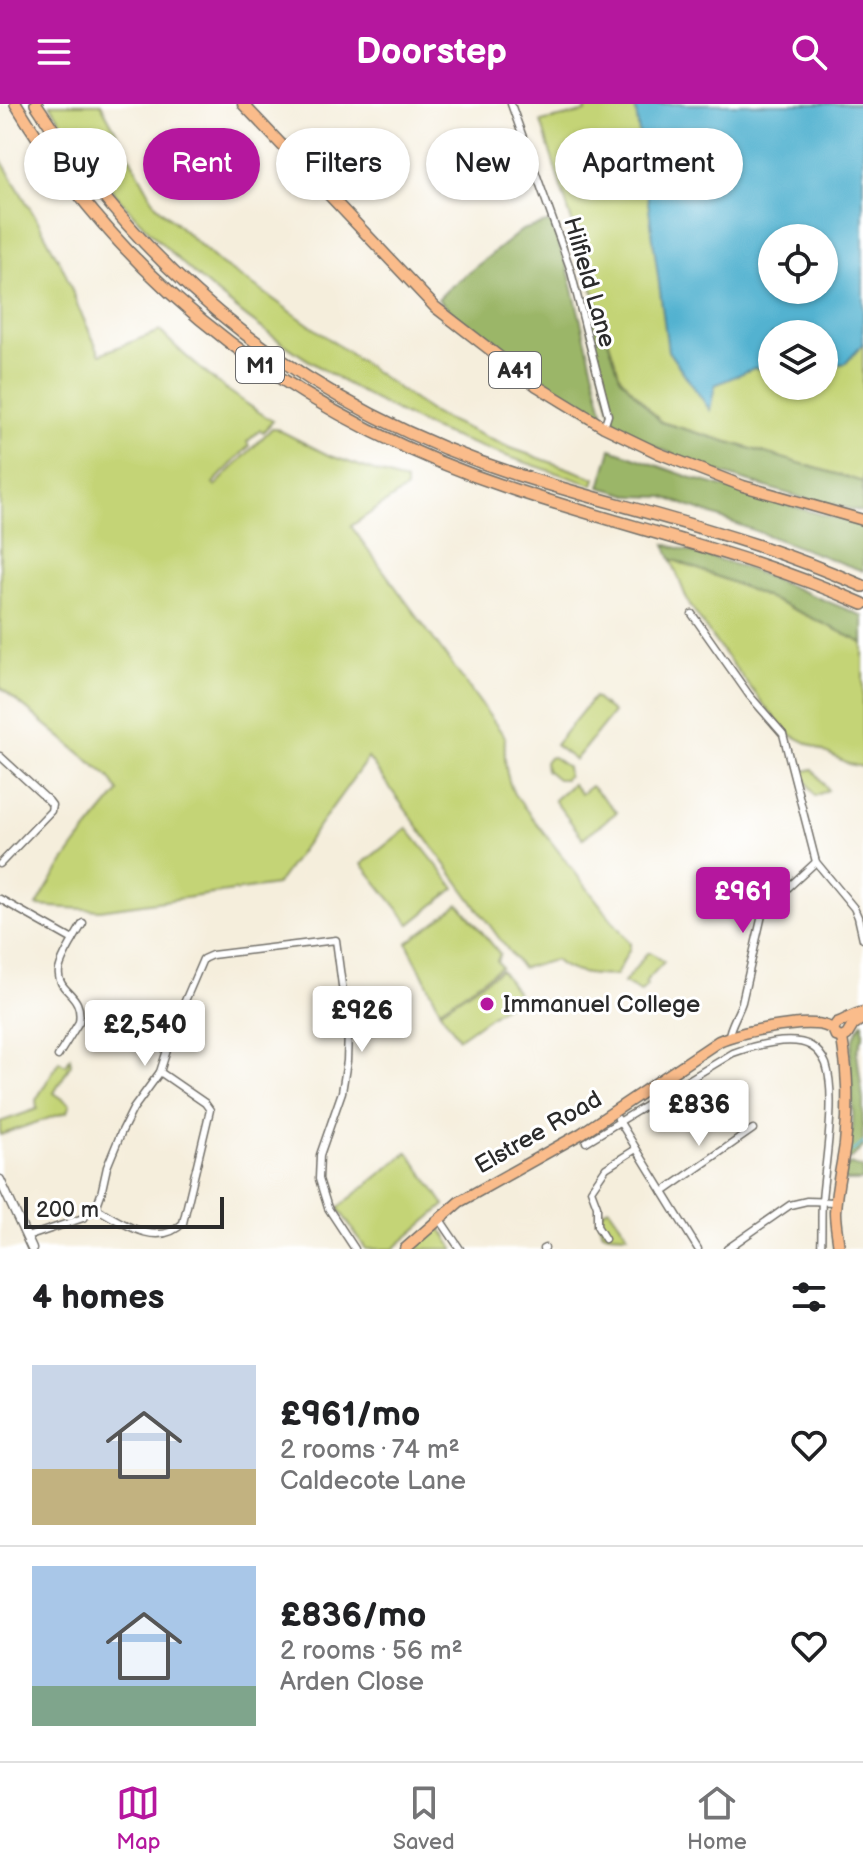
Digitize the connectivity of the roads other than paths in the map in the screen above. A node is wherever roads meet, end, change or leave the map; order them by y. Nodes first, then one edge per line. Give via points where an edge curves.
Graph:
1 (16, 104) edge
2 (36, 104) edge
3 (243, 104) edge
4 (511, 104) edge
5 (604, 427) junction
6 (863, 520) edge
7 (863, 586) edge
8 (863, 604) edge
9 (692, 614) dead end
10 (0, 756) edge
11 (816, 862) junction
12 (0, 864) edge
13 (0, 899) edge
14 (83, 923) dead end
15 (863, 939) edge
16 (73, 940) junction
17 (863, 1012) edge
18 (863, 1018) edge
19 (842, 1030) junction
20 (729, 1036) junction
21 (58, 1056) dead end
22 (160, 1072) junction
23 (616, 1117) junction
24 (753, 1129) dead end
25 (586, 1142) dead end
26 (636, 1149) junction
27 (0, 1180) edge
28 (663, 1192) junction
29 (822, 1202) junction
30 (836, 1202) junction
31 (96, 1208) junction
32 (439, 1218) junction
33 (27, 1237) junction
34 (605, 1239) dead end
35 (32, 1249) edge
36 (355, 1249) edge
37 (405, 1249) edge
38 (460, 1249) edge
39 (698, 1249) edge
40 (727, 1249) edge
41 (821, 1249) edge
42 (839, 1249) edge

1 - 8 highway, M1 via 86,202 157,280 238,349 323,406 447,467 718,549
2 - 7 highway, M1 via 97,191 168,268 247,336 331,392 421,439 475,460 759,546
3 - 5 main road, A41 via 435,307 537,386
4 - 5 street, Hilfield Lane via 570,268 608,415
5 - 6 main road, A41 via 701,471
9 - 11 street via 783,734
10 - 12 street via 52,808
11 - 15 street via 854,908
11 - 20 street via 762,915
13 - 16 street
14 - 16 street
16 - 21 street via 59,977 80,1016
17 - 19 main road via 847,1017
18 - 19 main road
19 - 20 main road, Elstree Road via 803,1023
19 - 30 main road via 847,1099
20 - 23 main road, Elstree Road via 674,1069
22 - 31 street via 121,1133
22 - 31 street via 210,1110 183,1223 172,1234 155,1236
22 - 36 street via 203,959 336,940 347,1061 320,1155 319,1179 328,1208
23 - 25 street
23 - 26 street
23 - 29 street via 733,1053 787,1041 806,1043 825,1061 829,1083
23 - 32 main road, Elstree Road via 473,1193
24 - 28 street
26 - 28 street
26 - 34 street via 606,1168 591,1190 597,1226
27 - 33 street
28 - 39 street
29 - 30 street
29 - 40 street via 790,1205
29 - 41 street
30 - 42 main road
31 - 33 street via 83,1218
32 - 37 main road, Elstree Road
32 - 38 street
33 - 35 street

